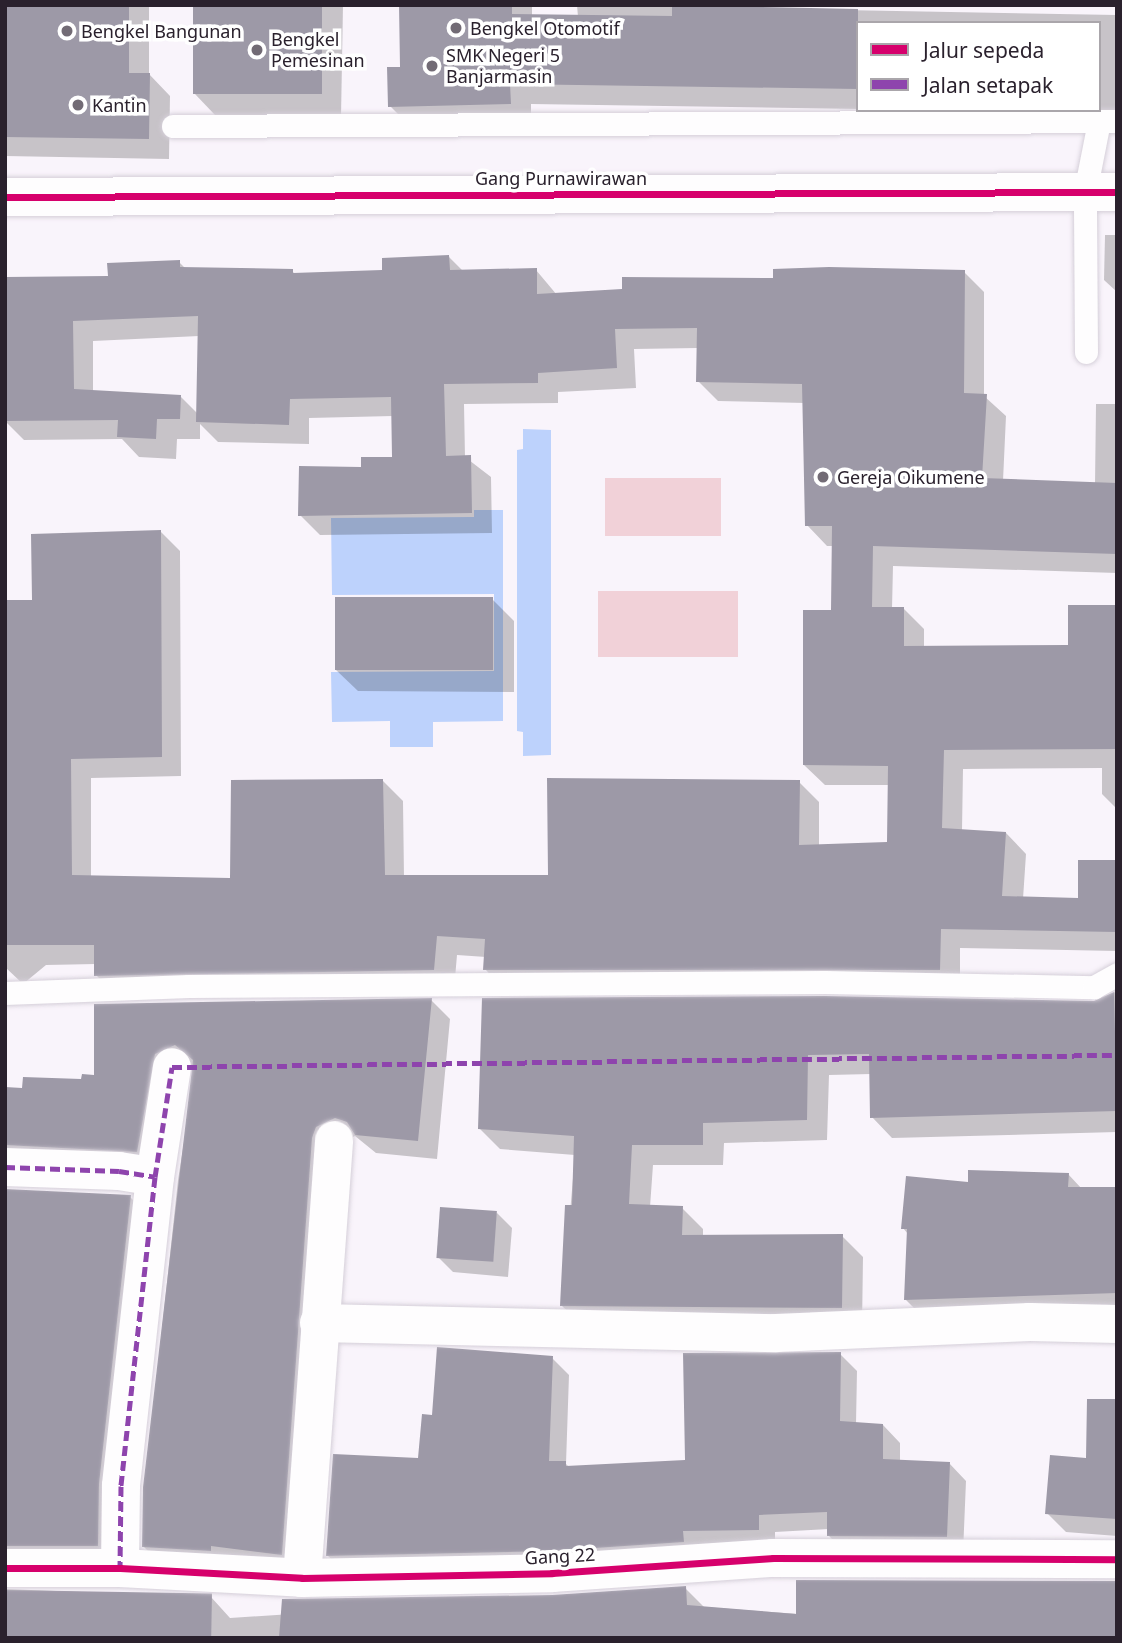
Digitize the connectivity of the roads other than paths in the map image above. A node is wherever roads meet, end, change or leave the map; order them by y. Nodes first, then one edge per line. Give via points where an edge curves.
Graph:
1 (1108, 121) edge
2 (173, 126) dead end
3 (1101, 192) edge
4 (5, 197) edge
5 (1086, 352) dead end
6 (1117, 974) edge
7 (5, 993) edge
8 (172, 1067) dead end
9 (334, 1140) dead end
10 (5, 1167) edge
11 (155, 1177) junction
12 (319, 1323) junction
13 (1117, 1324) edge
14 (1117, 1559) edge
15 (120, 1567) junction
16 (5, 1568) edge
17 (302, 1578) junction

1 - 2 lane
1 - 3 lane
3 - 4 street, Gang Purnawirawan
3 - 5 lane
6 - 7 lane via 1094,987 825,982 189,986
8 - 11 street
9 - 12 street
10 - 11 street via 119,1171
11 - 15 street via 121,1486
12 - 13 street via 776,1333 1030,1322
12 - 17 street
14 - 17 street, Gang 22 via 773,1558 552,1573
15 - 16 street, Gang 22
15 - 17 street, Gang 22

